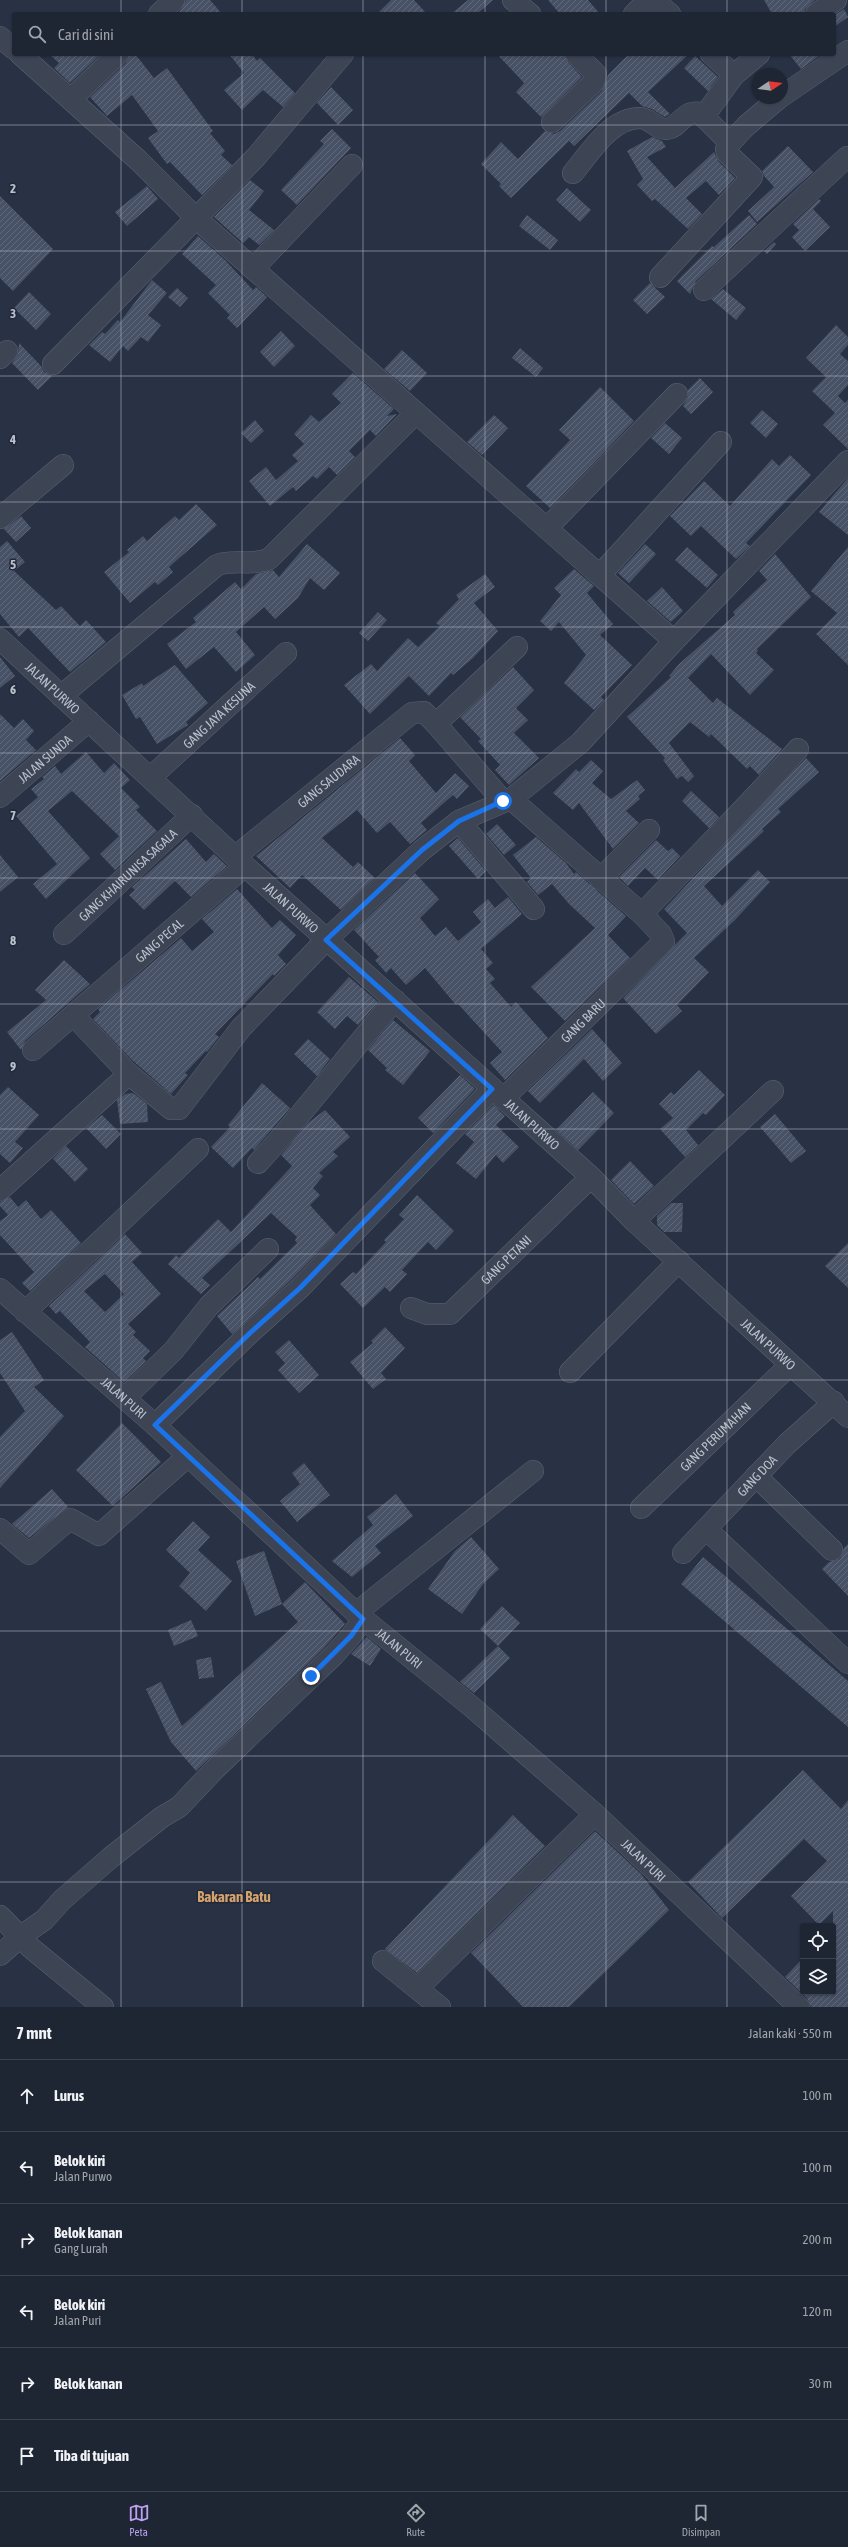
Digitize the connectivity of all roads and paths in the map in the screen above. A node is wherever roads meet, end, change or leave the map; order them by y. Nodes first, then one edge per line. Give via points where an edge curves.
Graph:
1 (174, 0) edge
2 (513, 0) edge
3 (836, 0) edge
4 (161, 12) edge
5 (528, 12) edge
6 (636, 12) edge
7 (668, 12) edge
8 (819, 12) edge
9 (0, 37) edge
10 (12, 47) edge
11 (848, 51) edge
12 (22, 56) edge
13 (116, 56) edge
14 (341, 56) edge
15 (713, 56) edge
16 (757, 56) edge
17 (585, 57) edge
18 (734, 75) junction
19 (788, 92) edge
20 (71, 99) junction
21 (772, 104) edge
22 (701, 114) junction
23 (552, 122) dead end
24 (730, 143) junction
25 (848, 156) edge
26 (352, 165) dead end
27 (573, 173) dead end
28 (197, 220) junction
29 (253, 269) junction
30 (660, 277) dead end
31 (704, 290) dead end
32 (52, 364) dead end
33 (677, 394) dead end
34 (416, 413) junction
35 (721, 442) dead end
36 (848, 461) edge
37 (63, 465) dead end
38 (0, 518) edge
39 (547, 528) junction
40 (600, 575) junction
41 (0, 639) edge
42 (674, 640) junction
43 (517, 647) dead end
44 (286, 653) dead end
45 (62, 696) junction
46 (430, 718) junction
47 (89, 721) junction
48 (798, 749) dead end
49 (151, 777) junction
50 (0, 797) edge
51 (507, 800) junction
52 (192, 815) junction
53 (459, 821) junction
54 (649, 830) dead end
55 (240, 861) junction
56 (600, 879) junction
57 (534, 909) dead end
58 (642, 914) junction
59 (64, 934) dead end
60 (326, 940) junction
61 (395, 1000) junction
62 (74, 1016) junction
63 (33, 1050) dead end
64 (129, 1074) junction
65 (773, 1091) dead end
66 (497, 1094) junction
67 (198, 1149) dead end
68 (258, 1163) dead end
69 (591, 1177) junction
70 (0, 1190) edge
71 (634, 1221) junction
72 (268, 1249) dead end
73 (679, 1261) junction
74 (0, 1289) edge
75 (411, 1308) dead end
76 (25, 1312) junction
77 (790, 1365) junction
78 (570, 1372) dead end
79 (125, 1398) junction
80 (834, 1402) junction
81 (848, 1417) edge
82 (155, 1425) junction
83 (187, 1457) junction
84 (533, 1471) dead end
85 (756, 1476) junction
86 (641, 1508) dead end
87 (0, 1529) edge
88 (706, 1530) junction
89 (832, 1550) dead end
90 (683, 1553) dead end
91 (359, 1616) junction
92 (848, 1664) edge
93 (595, 1814) junction
94 (0, 1916) edge
95 (21, 1936) junction
96 (0, 1955) edge
97 (383, 1961) dead end
98 (418, 1988) junction
99 (103, 2007) edge
100 (440, 2007) edge
101 (799, 2007) edge

1 - 4 street
2 - 5 street
3 - 8 street
6 - 7 street via 645,3 654,1
9 - 10 street
11 - 19 street
12 - 20 street
13 - 20 street
14 - 28 street via 256,157
15 - 18 street
16 - 18 street
17 - 23 street via 596,74 594,82
18 - 22 street via 707,112
20 - 28 street via 139,161
21 - 24 street
22 - 24 street
22 - 27 street via 689,114 669,129 662,129 648,119 624,121 611,130
24 - 30 street via 726,149 727,154 752,177
25 - 31 street
26 - 29 street
28 - 29 street
28 - 32 street
29 - 34 street
33 - 39 street
34 - 39 street
34 - 45 street via 269,558 258,562 230,562 217,566
35 - 40 street
36 - 42 street
37 - 38 street
39 - 40 street
40 - 42 street
41 - 45 street, JALAN PURWO
42 - 51 street via 580,743
43 - 46 street
44 - 49 street, GANG JAYA KESUNA
45 - 47 street, JALAN PURWO
46 - 51 street
46 - 55 street, GANG SAUDARA via 412,713
47 - 49 street, JALAN PURWO
47 - 50 street, JALAN SUNDA
48 - 58 street via 764,789 709,842
49 - 52 street, JALAN PURWO
51 - 53 street
51 - 56 street
52 - 55 street, JALAN PURWO
52 - 59 street, GANG KHAIRUNISA SAGALA
53 - 57 street
53 - 60 street via 422,850
54 - 56 street
55 - 60 street, JALAN PURWO
55 - 62 street, GANG PECAL
56 - 58 street
58 - 66 street, GANG BARU via 663,937 664,943
60 - 61 street, JALAN PURWO
60 - 64 street via 241,1028 179,1109 172,1109
61 - 66 street, JALAN PURWO
61 - 68 street via 347,1054 296,1121
62 - 63 street, GANG PECAL
62 - 64 street
64 - 70 street
65 - 71 street
66 - 69 street, JALAN PURWO
66 - 82 street, GANG BARU via 300,1288
67 - 76 street
69 - 71 street, JALAN PURWO
69 - 75 street, GANG PETANI via 450,1314 427,1314
71 - 73 street, JALAN PURWO
72 - 79 street via 209,1306 174,1350
73 - 77 street, JALAN PURWO
73 - 78 street
74 - 76 street, JALAN PURI
76 - 79 street, JALAN PURI
77 - 80 street, JALAN PURWO
77 - 86 street, GANG PERUMAHAN
79 - 82 street, JALAN PURI
80 - 81 street, JALAN PURWO
80 - 85 street, GANG DOA
82 - 83 street, JALAN PURI
83 - 87 street via 99,1535 70,1519 29,1554
83 - 91 street, JALAN PURI
84 - 91 street
85 - 88 street, GANG DOA
85 - 89 street
88 - 90 street, GANG DOA
88 - 92 street
91 - 93 street, JALAN PURI via 472,1707
91 - 95 street via 351,1636 334,1655 220,1763 179,1807 162,1817 110,1858 62,1900 44,1920
93 - 98 street
93 - 101 street, JALAN PURI
94 - 95 street
95 - 96 street
95 - 99 street
97 - 98 street
98 - 100 street

